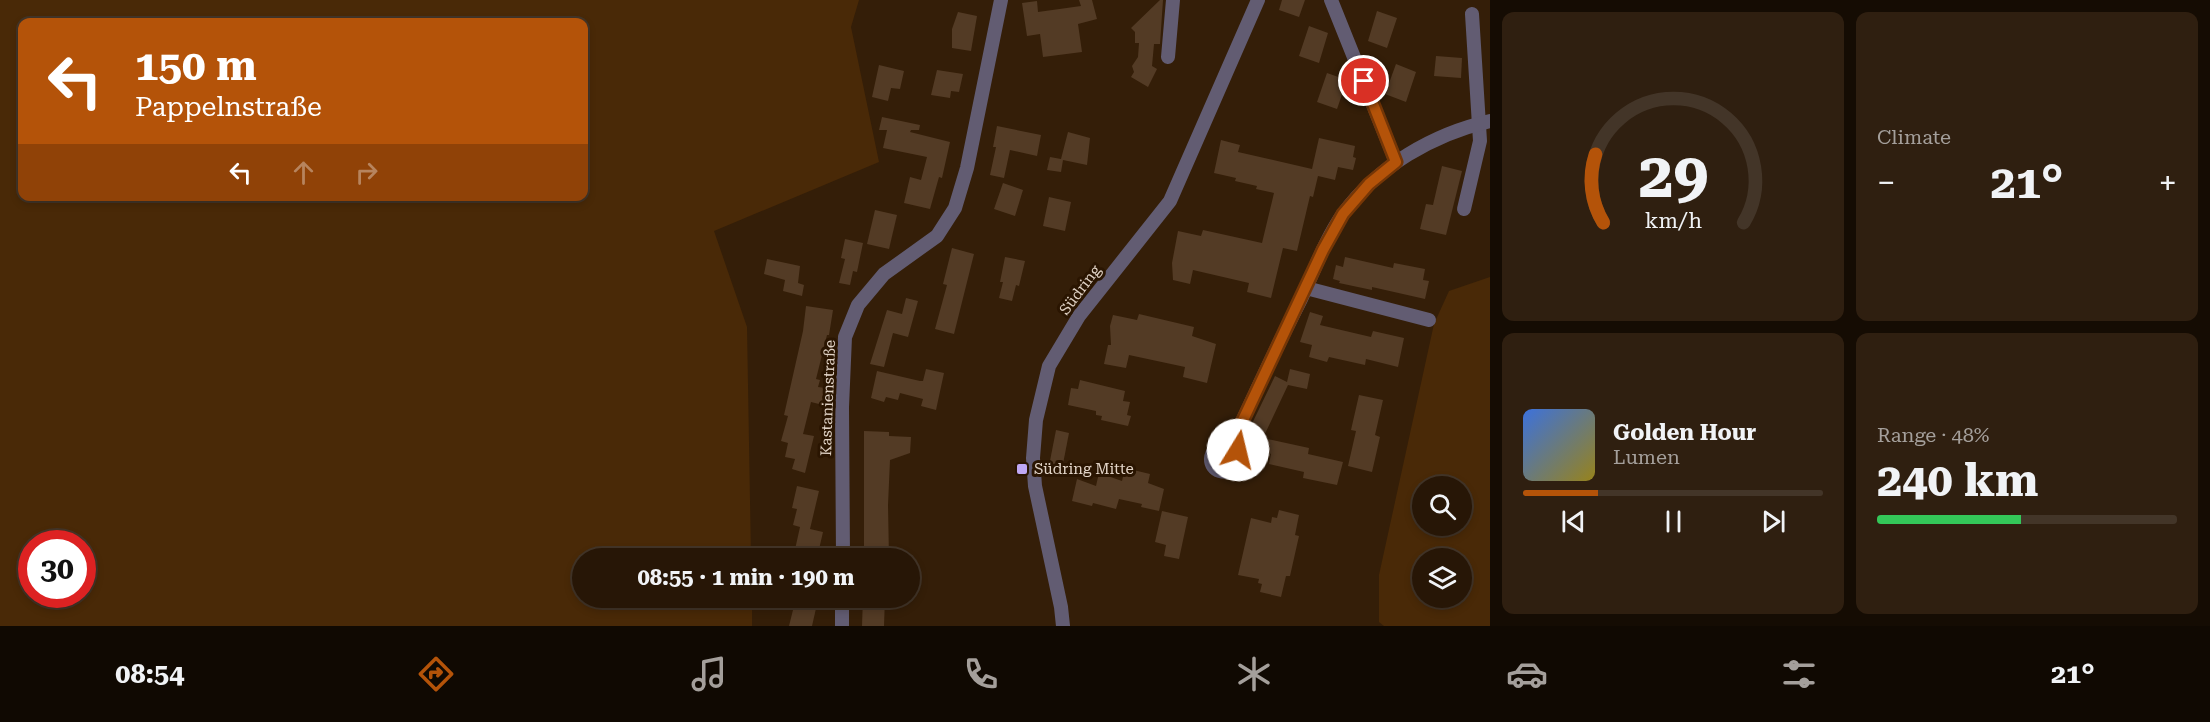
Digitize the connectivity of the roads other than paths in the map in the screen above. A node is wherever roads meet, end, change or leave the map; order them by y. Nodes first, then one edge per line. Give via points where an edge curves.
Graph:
1 (1001, 0) edge
2 (1173, 0) edge
3 (1258, 0) edge
4 (1332, 0) edge
5 (1472, 14) dead end
6 (1168, 57) dead end
7 (1485, 122) edge
8 (1396, 162) junction
9 (1464, 209) dead end
10 (1306, 288) junction
11 (1429, 320) dead end
12 (1236, 435) dead end
13 (843, 548) edge
14 (842, 608) edge
15 (842, 626) edge
16 (1063, 626) edge

1 - 13 street, Kastanienstraße via 967,168 955,208 937,236 884,274 858,305 845,337
2 - 6 street
3 - 16 street, Südring via 1170,201 1079,316 1049,366 1036,420 1035,486
4 - 8 street
5 - 7 street
7 - 8 street via 1437,138
7 - 9 street
8 - 10 street via 1369,184 1343,214
10 - 11 street
10 - 12 street
14 - 15 street

